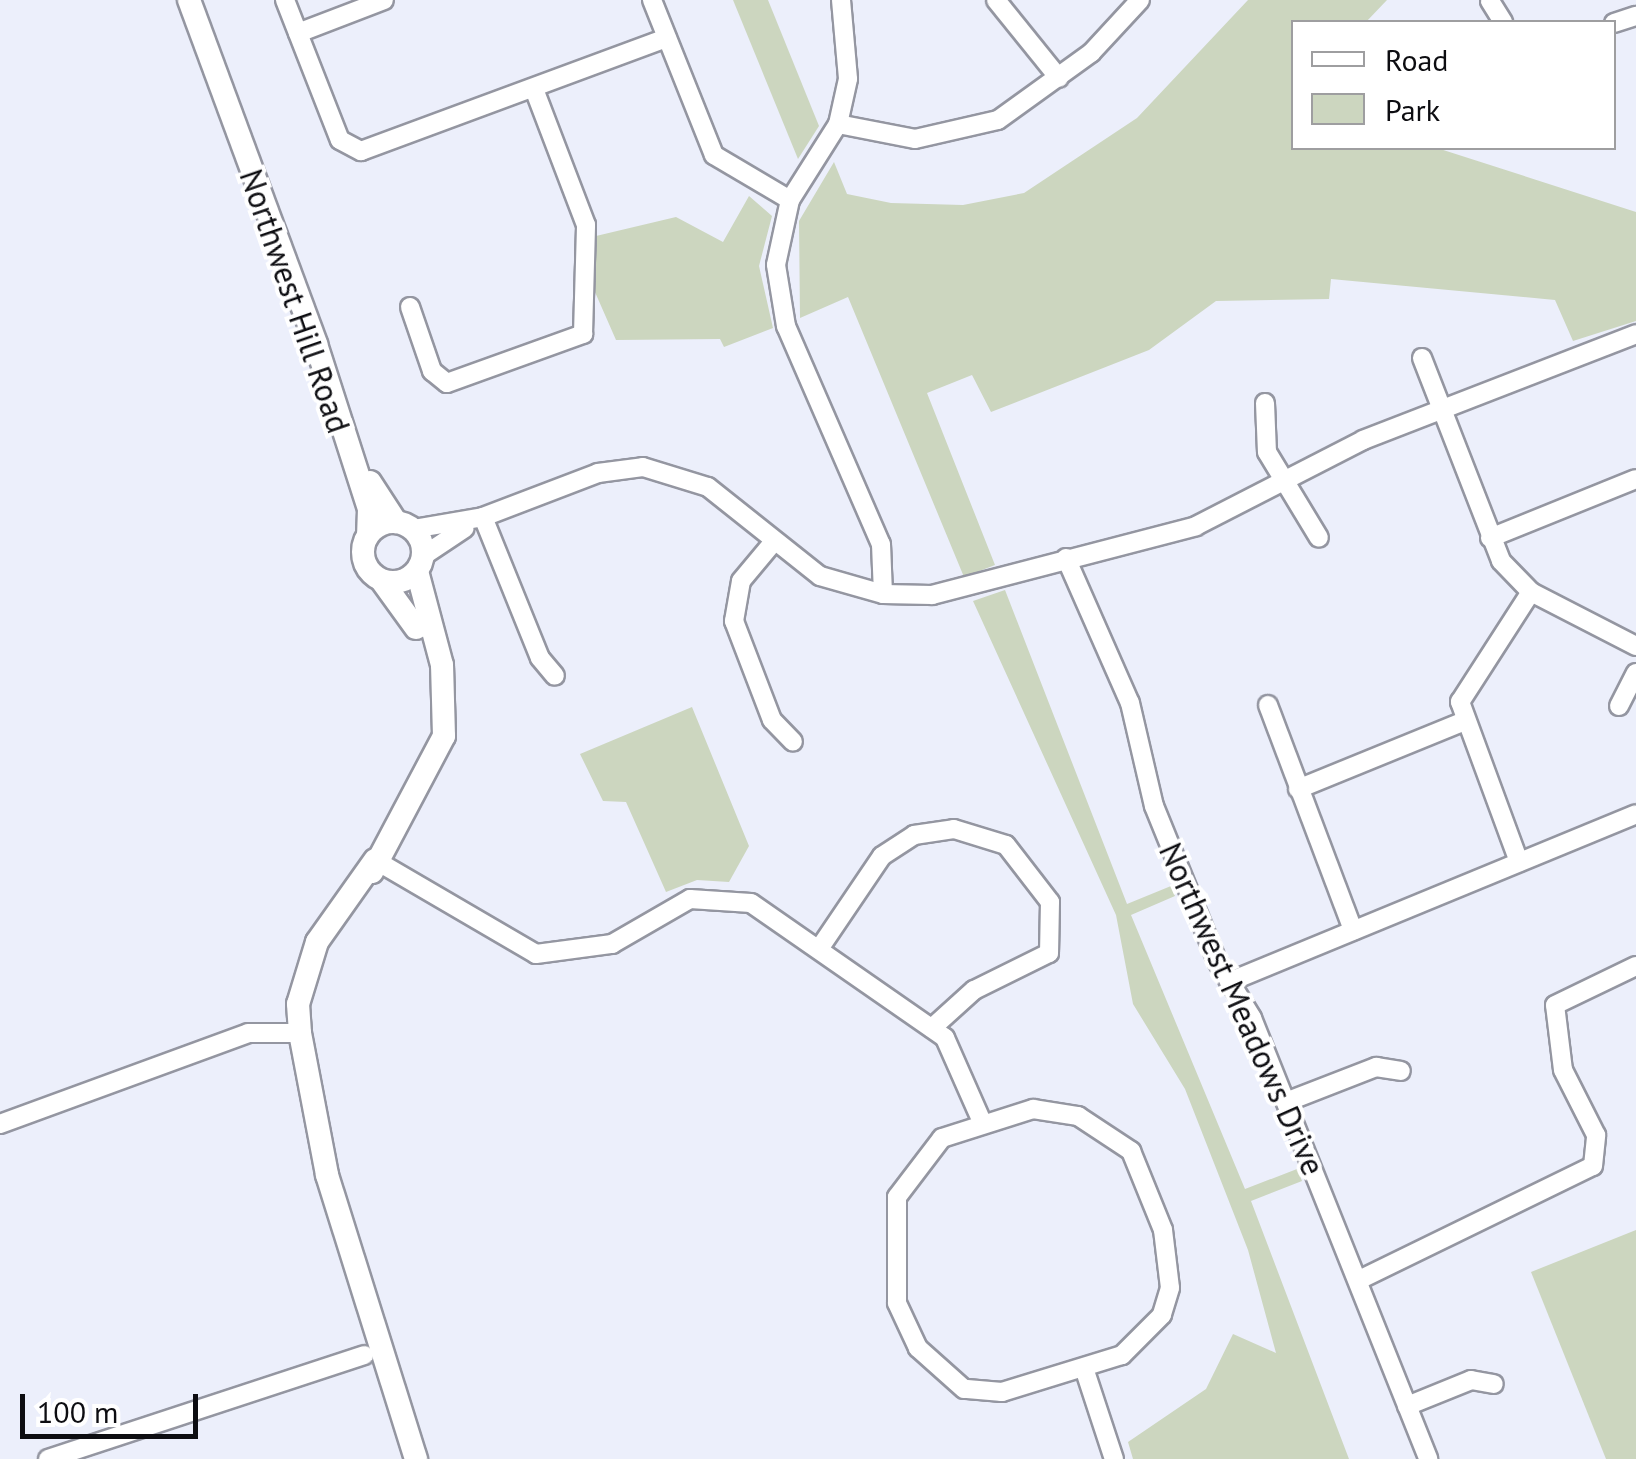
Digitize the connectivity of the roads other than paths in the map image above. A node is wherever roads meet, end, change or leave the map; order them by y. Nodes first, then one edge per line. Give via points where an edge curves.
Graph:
1 (189, 0) edge
2 (285, 0) edge
3 (384, 0) edge
4 (652, 0) edge
5 (842, 0) edge
6 (996, 0) edge
7 (1140, 0) edge
8 (298, 32) junction
9 (667, 38) junction
10 (216, 67) junction
11 (1059, 78) junction
12 (534, 89) junction
13 (838, 124) junction
14 (790, 200) junction
15 (410, 306) dead end
16 (1636, 334) edge
17 (1422, 358) dead end
18 (1265, 403) dead end
19 (1441, 408) junction
20 (1636, 479) edge
21 (1284, 482) junction
22 (483, 517) junction
23 (405, 525) junction
24 (368, 534) junction
25 (1319, 538) dead end
26 (1490, 538) junction
27 (771, 545) junction
28 (1066, 558) junction
29 (420, 564) junction
30 (382, 581) junction
31 (1532, 592) junction
32 (883, 594) junction
33 (1636, 646) edge
34 (1636, 672) edge
35 (556, 676) dead end
36 (1268, 705) dead end
37 (1619, 706) dead end
38 (1465, 721) junction
39 (794, 742) dead end
40 (1298, 789) junction
41 (418, 798) junction
42 (1636, 814) edge
43 (375, 860) junction
44 (1519, 862) junction
45 (1353, 930) junction
46 (819, 949) junction
47 (1636, 966) edge
48 (1229, 982) junction
49 (932, 1028) junction
50 (300, 1033) junction
51 (1400, 1071) dead end
52 (1286, 1102) junction
53 (982, 1122) junction
54 (0, 1124) edge
55 (1359, 1280) junction
56 (373, 1352) junction
57 (1085, 1370) junction
58 (1494, 1384) dead end
59 (1408, 1406) junction
60 (90, 1452) edge
61 (48, 1459) edge
62 (416, 1459) edge
63 (1114, 1459) edge
64 (1428, 1459) edge

1 - 10 main road, Northwest Hill Road
2 - 8 street
3 - 8 street
4 - 9 street
5 - 13 street via 848,79
6 - 11 street
7 - 11 street
8 - 12 street via 348,149 372,150
9 - 12 street
9 - 14 street via 722,165
10 - 23 main road, Northwest Hill Road via 318,307 368,475
10 - 24 main road, Northwest Hill Road via 316,344 369,509
11 - 13 street via 998,120 943,138 887,138
12 - 15 street via 586,225 583,334 448,383 432,371
13 - 14 street
14 - 32 street via 778,298 881,544
16 - 19 street
17 - 19 street
18 - 21 street via 1262,440
19 - 21 street
19 - 26 street
20 - 26 street
21 - 25 street
21 - 28 street via 1196,526
22 - 23 street
22 - 27 street via 598,473 643,466 708,486
22 - 29 street
22 - 35 street via 540,658
23 - 24 main road
23 - 29 main road, Northwest Hill Road
24 - 30 main road, Northwest Hill Road via 364,561
26 - 31 street
27 - 32 street via 844,586
27 - 39 street via 741,580 734,621 772,720
28 - 32 street via 969,589
28 - 48 street, Northwest Meadows Drive via 1130,703 1154,806
29 - 30 main road
29 - 41 main road via 446,699 437,764
30 - 41 main road via 404,603 430,670 434,715
31 - 33 street
31 - 38 street via 1464,683
34 - 37 street
36 - 40 street
38 - 40 street
38 - 44 street
40 - 45 street
41 - 43 main road
42 - 44 street
43 - 46 street via 536,954 612,944 711,895 750,904
43 - 50 main road via 328,946
44 - 45 street
45 - 48 street
46 - 49 street
46 - 49 street via 882,856 914,835 954,828 1006,845 1050,902 1049,953 974,990
47 - 55 street via 1555,1006 1563,1070 1596,1135 1593,1166
48 - 52 street, Northwest Meadows Drive
49 - 53 street via 952,1048
50 - 54 street via 248,1034
50 - 56 main road via 311,1116
51 - 52 street via 1376,1066
52 - 55 street, Northwest Meadows Drive
53 - 57 street via 1032,1109 1078,1116 1110,1132 1146,1176 1170,1261 1162,1316 1134,1347
53 - 57 street via 920,1156 896,1197 890,1265 905,1325 964,1389 1002,1392
55 - 59 street, Northwest Meadows Drive
56 - 60 street
56 - 62 main road via 410,1412
57 - 63 street
58 - 59 street via 1471,1380
59 - 64 street, Northwest Meadows Drive
60 - 61 street

